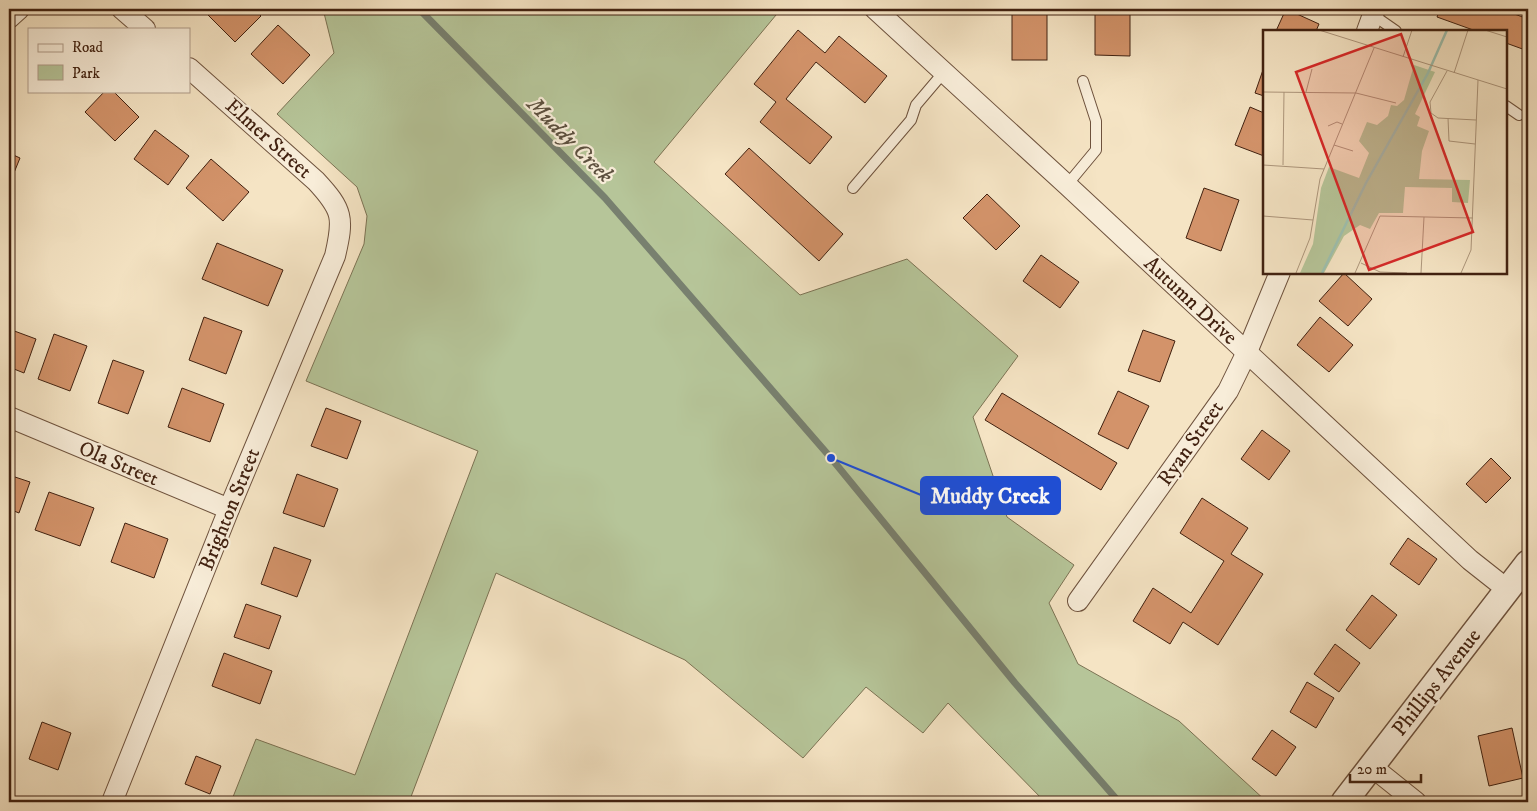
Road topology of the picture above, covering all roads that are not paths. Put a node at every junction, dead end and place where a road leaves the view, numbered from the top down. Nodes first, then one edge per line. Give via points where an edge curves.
1 (19, 9) edge
2 (122, 9) edge
3 (875, 9) edge
4 (9, 18) edge
5 (1372, 18) edge
6 (144, 28) edge
7 (1394, 30) edge
8 (190, 69) edge
9 (944, 72) junction
10 (1083, 81) dead end
11 (1507, 107) edge
12 (1519, 116) dead end
13 (1067, 184) junction
14 (853, 188) dead end
15 (341, 215) joint
16 (1279, 274) edge
17 (1247, 352) junction
18 (9, 418) edge
19 (229, 509) junction
20 (1528, 563) edge
21 (1508, 590) junction
22 (1078, 601) dead end
23 (1371, 766) junction
24 (112, 802) edge
25 (1344, 802) edge
26 (1416, 802) edge

1 - 4 street
2 - 6 street
3 - 9 street, Autumn Drive
5 - 7 lane
8 - 15 street, Elmer Street via 316,181
9 - 13 street, Autumn Drive
9 - 14 lane via 916,105 911,120
10 - 13 lane via 1096,121 1096,150
11 - 12 lane
13 - 17 street, Autumn Drive
15 - 19 street, Brighton Street via 340,237 334,256
16 - 17 street, Ryan Street
17 - 21 street, Autumn Drive via 1470,560
17 - 22 street, Ryan Street via 1228,391
18 - 19 street, Ola Street
19 - 24 street, Brighton Street
20 - 21 street, Phillips Avenue
21 - 23 street, Phillips Avenue
23 - 25 street, Phillips Avenue
23 - 26 street

